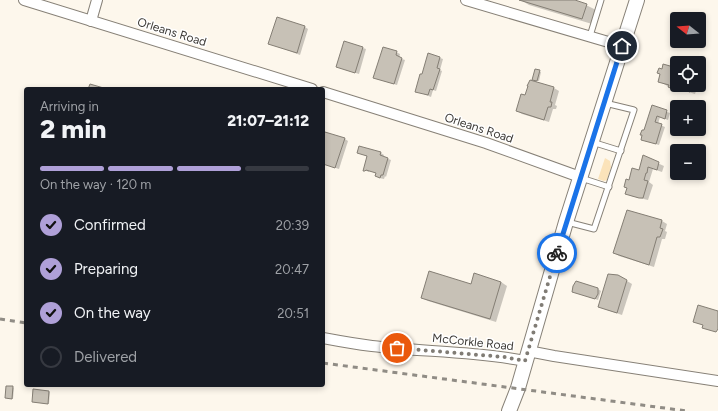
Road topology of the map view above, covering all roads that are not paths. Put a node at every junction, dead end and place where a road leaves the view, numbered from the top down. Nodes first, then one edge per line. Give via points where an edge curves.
1 (24, 0) edge
2 (97, 0) edge
3 (466, 0) edge
4 (601, 0) edge
5 (637, 0) edge
6 (90, 21) junction
7 (590, 36) junction
8 (622, 46) junction
9 (305, 87) edge
10 (325, 93) edge
11 (604, 102) junction
12 (591, 142) junction
13 (621, 151) junction
14 (580, 177) junction
15 (609, 187) junction
16 (566, 222) junction
17 (325, 338) edge
18 (527, 356) junction
19 (718, 381) edge
20 (509, 411) edge

1 - 6 street, Orleans Road
2 - 6 street
3 - 7 street
4 - 7 lane
5 - 8 main road
6 - 9 street, Orleans Road
7 - 8 street
8 - 11 main road
10 - 14 street, Orleans Road via 486,143
11 - 12 main road
11 - 13 lane via 634,110
12 - 13 lane
12 - 14 main road
13 - 15 lane
14 - 15 lane
14 - 16 main road
15 - 16 lane via 594,229
16 - 18 main road
17 - 18 street, McCorkle Road via 372,346
18 - 19 street, McCorkle Road via 554,356
18 - 20 main road

